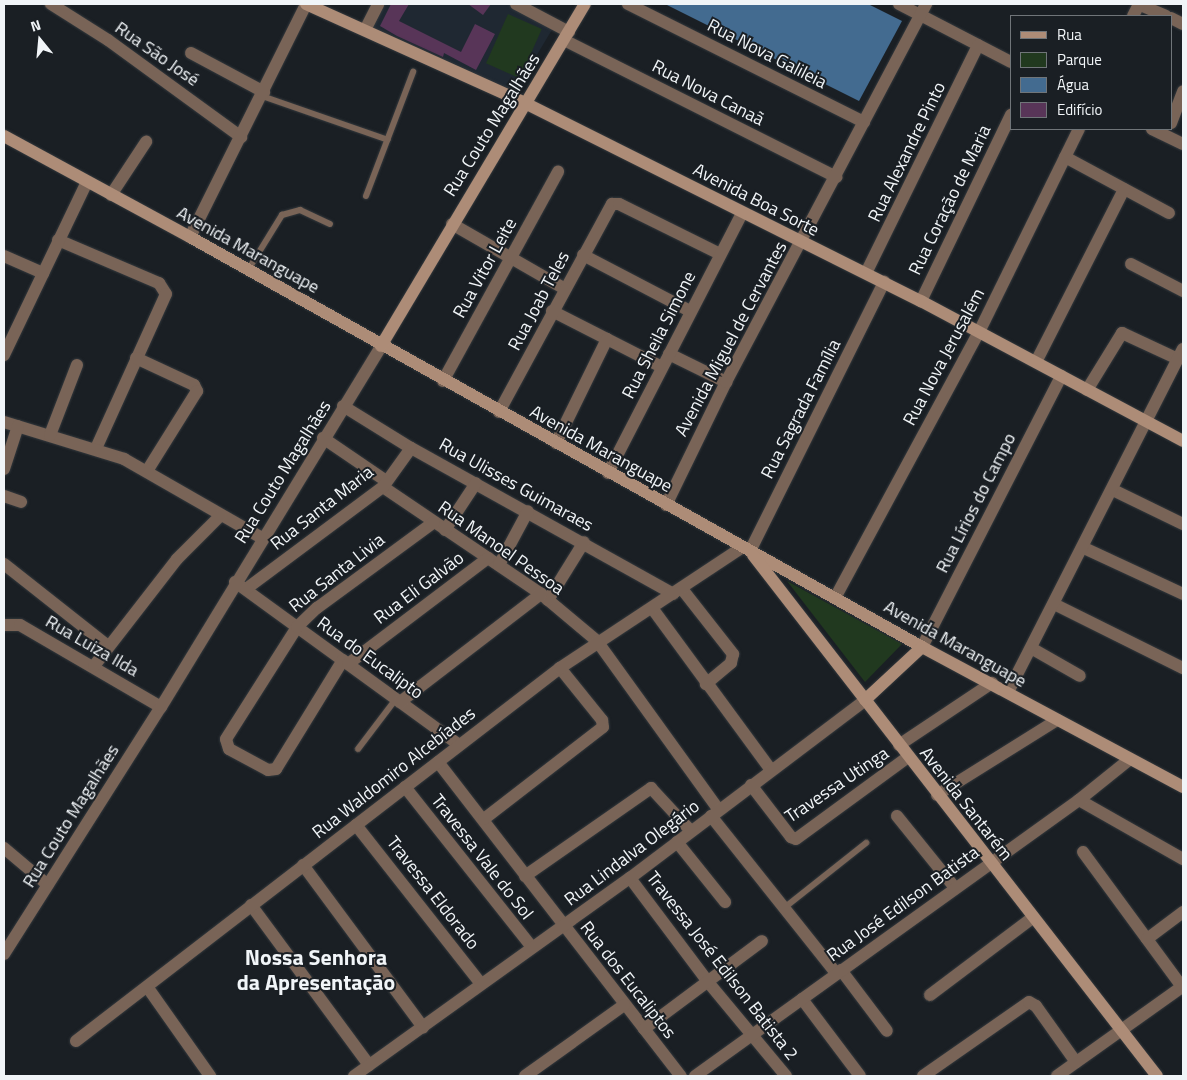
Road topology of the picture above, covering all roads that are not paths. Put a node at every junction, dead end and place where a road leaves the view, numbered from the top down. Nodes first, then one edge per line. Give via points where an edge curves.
1 (50, 4) edge
2 (306, 4) edge
3 (378, 4) edge
4 (516, 4) edge
5 (586, 4) edge
6 (628, 4) edge
7 (899, 4) edge
8 (1139, 4) edge
9 (924, 9) edge
10 (1164, 15) edge
11 (365, 30) junction
12 (566, 36) junction
13 (978, 45) junction
14 (191, 53) dead end
15 (1010, 61) edge
16 (412, 72) dead end
17 (1183, 91) edge
18 (263, 94) junction
19 (527, 104) junction
20 (1010, 117) edge
21 (1172, 120) edge
22 (864, 122) junction
23 (1078, 130) edge
24 (1167, 132) edge
25 (4, 136) edge
26 (241, 136) junction
27 (388, 140) junction
28 (146, 142) dead end
29 (1183, 144) edge
30 (1065, 157) junction
31 (558, 172) dead end
32 (836, 177) junction
33 (87, 182) junction
34 (1124, 189) junction
35 (112, 195) junction
36 (366, 196) dead end
37 (742, 213) junction
38 (1169, 213) dead end
39 (330, 224) dead end
40 (452, 224) junction
41 (190, 237) junction
42 (58, 240) junction
43 (801, 242) junction
44 (720, 254) junction
45 (583, 255) junction
46 (4, 256) edge
47 (509, 260) junction
48 (1131, 264) dead end
49 (248, 270) junction
50 (43, 273) junction
51 (866, 273) junction
52 (884, 282) junction
53 (565, 289) junction
54 (1183, 291) edge
55 (920, 301) junction
56 (552, 311) junction
57 (690, 311) junction
58 (978, 332) junction
59 (606, 339) junction
60 (381, 346) junction
61 (669, 354) junction
62 (1181, 354) edge
63 (4, 355) edge
64 (136, 358) junction
65 (1036, 362) junction
66 (77, 365) dead end
67 (662, 367) junction
68 (1061, 376) junction
69 (442, 381) junction
70 (726, 382) junction
71 (1087, 390) junction
72 (343, 406) junction
73 (499, 412) junction
74 (1147, 421) junction
75 (4, 422) edge
76 (18, 426) junction
77 (50, 435) junction
78 (323, 438) junction
79 (1183, 441) edge
80 (556, 443) junction
81 (96, 448) junction
82 (412, 448) junction
83 (4, 469) edge
84 (147, 470) junction
85 (608, 474) junction
86 (476, 483) junction
87 (384, 484) junction
88 (1113, 490) junction
89 (4, 496) edge
90 (21, 502) dead end
91 (666, 505) junction
92 (528, 510) junction
93 (220, 516) junction
94 (434, 522) junction
95 (1183, 524) edge
96 (446, 530) junction
97 (262, 538) junction
98 (584, 542) junction
99 (1084, 548) junction
100 (746, 549) junction
101 (494, 561) junction
102 (4, 564) edge
103 (241, 585) junction
104 (678, 591) junction
105 (1183, 594) edge
106 (544, 597) junction
107 (836, 598) junction
108 (1054, 604) junction
109 (652, 608) junction
110 (4, 625) edge
111 (297, 627) junction
112 (597, 640) junction
113 (108, 646) junction
114 (922, 647) junction
115 (1031, 648) junction
116 (346, 662) junction
117 (94, 666) junction
118 (560, 668) junction
119 (1183, 668) edge
120 (1080, 676) dead end
121 (992, 683) junction
122 (706, 684) junction
123 (1008, 692) junction
124 (398, 700) junction
125 (864, 700) junction
126 (161, 707) junction
127 (1057, 720) junction
128 (899, 744) junction
129 (459, 745) junction
130 (358, 749) dead end
131 (908, 758) junction
132 (1130, 759) junction
133 (438, 762) junction
134 (276, 769) joint
135 (772, 770) junction
136 (752, 785) junction
137 (1183, 786) edge
138 (405, 787) junction
139 (937, 795) junction
140 (1078, 800) junction
141 (715, 813) junction
142 (897, 816) dead end
143 (484, 819) junction
144 (356, 825) junction
145 (691, 831) junction
146 (678, 842) junction
147 (866, 843) dead end
148 (4, 848) edge
149 (1083, 852) dead end
150 (1183, 859) edge
151 (990, 863) junction
152 (303, 865) junction
153 (526, 876) junction
154 (630, 878) junction
155 (48, 885) junction
156 (956, 888) junction
157 (725, 902) dead end
158 (251, 905) junction
159 (784, 908) junction
160 (1183, 912) edge
161 (1032, 918) junction
162 (564, 926) junction
163 (1147, 939) junction
164 (762, 940) dead end
165 (532, 948) junction
166 (4, 954) edge
167 (839, 972) junction
168 (708, 982) junction
169 (481, 984) junction
170 (1183, 987) edge
171 (148, 988) junction
172 (930, 995) dead end
173 (802, 999) junction
174 (624, 1005) junction
175 (423, 1027) junction
176 (644, 1029) junction
177 (1122, 1029) junction
178 (887, 1031) dead end
179 (752, 1035) junction
180 (76, 1041) dead end
181 (1076, 1062) junction
182 (369, 1065) junction
183 (210, 1076) edge
184 (354, 1076) edge
185 (525, 1076) edge
186 (680, 1076) edge
187 (695, 1076) edge
188 (786, 1076) edge
189 (860, 1076) edge
190 (923, 1076) edge
191 (1057, 1076) edge
192 (1158, 1076) edge

1 - 26 street, Rua São José via 108,40
2 - 11 street, Avenida Boa Sorte
2 - 18 street
3 - 11 street
4 - 12 street, Rua Nova Canaã
5 - 12 street, Rua Couto Magalhães
6 - 22 street, Rua Nova Galileia
7 - 9 street
8 - 10 street
9 - 13 street
9 - 22 street, Avenida Miguel de Cervantes
11 - 19 street, Avenida Boa Sorte
12 - 19 street, Rua Couto Magalhães
12 - 32 street, Rua Nova Canaã
13 - 15 street
13 - 51 street, Rua Alexandre Pinto
14 - 18 street
16 - 27 lane
17 - 21 street
18 - 26 street
18 - 27 lane
19 - 37 street, Avenida Boa Sorte
19 - 40 street, Rua Couto Magalhães
20 - 55 street, Rua Coração de Maria
22 - 32 street, Avenida Miguel de Cervantes
23 - 30 street, Rua Nova Jerusalém
24 - 29 street
25 - 33 street, Avenida Maranguape
26 - 41 street
27 - 36 lane
28 - 35 street
30 - 34 street
30 - 58 street, Rua Nova Jerusalém
31 - 47 street, Rua Vitor Leite
32 - 43 street, Avenida Miguel de Cervantes
33 - 35 street, Avenida Maranguape
33 - 42 street
34 - 38 street
34 - 65 street
35 - 41 street, Avenida Maranguape
37 - 43 street, Avenida Boa Sorte
37 - 44 street, Rua Sheila Simone
39 - 49 lane via 300,210 282,215
40 - 47 street
40 - 60 street, Rua Couto Magalhães
41 - 49 street, Avenida Maranguape
42 - 50 street
42 - 64 street via 159,283 164,290
43 - 51 street, Avenida Boa Sorte
43 - 70 street, Avenida Miguel de Cervantes
44 - 45 street, Rua Joab Teles via 619,204 610,206
44 - 57 street, Rua Sheila Simone
45 - 53 street, Rua Joab Teles
45 - 57 street
46 - 50 street
47 - 53 street
47 - 69 street, Rua Vitor Leite
48 - 54 street
49 - 60 street, Avenida Maranguape
50 - 63 street
51 - 52 street, Avenida Boa Sorte
52 - 55 street, Avenida Boa Sorte
52 - 100 street, Rua Sagrada Família
53 - 56 street, Rua Joab Teles
55 - 58 street, Avenida Boa Sorte
56 - 59 street
56 - 73 street, Rua Joab Teles
57 - 61 street, Rua Sheila Simone
58 - 65 street, Avenida Boa Sorte
58 - 107 street, Rua Nova Jerusalém
59 - 67 street
59 - 80 street
60 - 69 street, Avenida Maranguape
60 - 72 street, Rua Couto Magalhães
61 - 67 street, Rua Sheila Simone
61 - 70 street
62 - 71 street via 1122,333
62 - 74 street
64 - 81 street
64 - 84 street via 194,385 197,390
65 - 68 street, Avenida Boa Sorte
66 - 77 street
67 - 85 street, Rua Sheila Simone
68 - 71 street, Avenida Boa Sorte
68 - 114 street, Rua Lírios do Campo
69 - 73 street, Avenida Maranguape
70 - 91 street, Avenida Miguel de Cervantes
71 - 74 street, Avenida Boa Sorte
72 - 78 street, Rua Couto Magalhães
72 - 82 street, Rua Ulisses Guimaraes
73 - 80 street, Avenida Maranguape
74 - 79 street, Avenida Boa Sorte
74 - 88 street
75 - 76 street
76 - 77 street
76 - 83 street
77 - 81 street
78 - 87 street, Rua Manoel Pessoa
78 - 97 street, Rua Couto Magalhães
80 - 85 street, Avenida Maranguape
81 - 84 street
82 - 86 street, Rua Ulisses Guimaraes
82 - 87 street, Rua Santa Maria
84 - 93 street
85 - 91 street, Avenida Maranguape
86 - 92 street, Rua Ulisses Guimaraes
86 - 96 street
87 - 94 street, Rua Manoel Pessoa
87 - 103 street, Rua Santa Maria
88 - 95 street
88 - 99 street
89 - 90 street
91 - 100 street, Avenida Maranguape
92 - 98 street, Rua Ulisses Guimaraes
92 - 101 street, Rua Eli Galvão
93 - 97 street
93 - 113 street via 177,559
94 - 96 street, Rua Manoel Pessoa
94 - 111 street, Rua Santa Livia via 317,608
96 - 101 street, Rua Manoel Pessoa
97 - 103 street, Rua Couto Magalhães
98 - 104 street, Rua Ulisses Guimaraes
98 - 106 street
99 - 105 street
99 - 108 street
100 - 104 street, Rua Waldomiro Alcebíades
100 - 107 street, Avenida Maranguape
100 - 125 street, Avenida Santarém
101 - 106 street, Rua Manoel Pessoa
101 - 116 street, Rua Eli Galvão
102 - 113 street
103 - 111 street, Rua do Eucalipto
103 - 126 street, Rua Couto Magalhães
104 - 109 street, Rua Waldomiro Alcebíades
104 - 122 street via 734,657
106 - 112 street, Rua Manoel Pessoa
106 - 124 street
107 - 114 street, Avenida Maranguape
108 - 115 street
108 - 119 street
109 - 112 street, Rua Waldomiro Alcebíades
109 - 122 street
110 - 117 street, Rua Luiza Ilda via 20,625
111 - 116 street, Rua do Eucalipto
111 - 134 street, Rua Santa Livia via 226,739 229,749 268,770
112 - 118 street, Rua Waldomiro Alcebíades
112 - 141 street, Rua Manoel Pessoa
113 - 117 street
114 - 121 street, Avenida Maranguape
114 - 125 street, Rua Lindalva Olegário
115 - 120 street
115 - 123 street
116 - 124 street, Rua do Eucalipto
116 - 134 street, Rua Eli Galvão
117 - 126 street, Rua Luiza Ilda
118 - 129 street, Rua Waldomiro Alcebíades
118 - 143 street via 602,720 603,727
121 - 123 street, Avenida Maranguape
121 - 128 street
122 - 135 street
123 - 127 street, Avenida Maranguape
124 - 129 street, Rua do Eucalipto
124 - 130 lane
125 - 128 street, Avenida Santarém
125 - 135 street, Rua Lindalva Olegário
126 - 155 street, Rua Couto Magalhães
127 - 132 street, Avenida Maranguape
127 - 139 street
128 - 131 street, Avenida Santarém
129 - 133 street, Rua Waldomiro Alcebíades
131 - 136 street, Travessa Utinga via 794,839
131 - 139 street, Avenida Santarém
132 - 137 street, Avenida Maranguape
132 - 140 street, Rua José Edilson Batista
133 - 138 street, Rua Waldomiro Alcebíades
133 - 143 street, Rua dos Eucaliptos
135 - 136 street, Rua Lindalva Olegário
136 - 141 street, Rua Lindalva Olegário
138 - 144 street, Rua Waldomiro Alcebíades
138 - 165 street, Travessa Vale do Sol
139 - 151 street, Avenida Santarém
140 - 150 street
140 - 151 street, Rua José Edilson Batista
141 - 145 street, Rua Lindalva Olegário
141 - 159 street, Rua Manoel Pessoa
142 - 156 street
143 - 153 street, Rua dos Eucaliptos
144 - 152 street, Rua Waldomiro Alcebíades
144 - 169 street, Travessa Eldorado
145 - 146 street, Rua Lindalva Olegário
145 - 153 street via 656,790 644,791
146 - 154 street, Rua Lindalva Olegário
146 - 157 street
147 - 159 lane
148 - 155 street
149 - 163 street
151 - 156 street, Rua José Edilson Batista
151 - 161 street, Avenida Santarém
152 - 158 street, Rua Waldomiro Alcebíades
152 - 175 street
153 - 162 street, Rua dos Eucaliptos
154 - 162 street, Rua Lindalva Olegário
154 - 168 street, Travessa José Edilson Batista 2
155 - 166 street, Rua Couto Magalhães
156 - 167 street, Rua José Edilson Batista
158 - 171 street, Rua Waldomiro Alcebíades
158 - 182 street
159 - 167 street, Rua Manoel Pessoa
160 - 163 street
161 - 172 street
161 - 177 street, Avenida Santarém
162 - 165 street, Rua Lindalva Olegário
162 - 174 street, Rua dos Eucaliptos
163 - 170 street
164 - 168 street
165 - 169 street, Rua Lindalva Olegário
167 - 173 street, Rua José Edilson Batista
167 - 178 street, Rua Manoel Pessoa
168 - 176 street
168 - 179 street, Travessa José Edilson Batista 2
169 - 175 street, Rua Lindalva Olegário
170 - 177 street
171 - 180 street, Rua Waldomiro Alcebíades
171 - 183 street
173 - 179 street, Rua José Edilson Batista
173 - 189 street
174 - 176 street, Rua dos Eucaliptos
174 - 185 street
175 - 182 street, Rua Lindalva Olegário
176 - 186 street, Rua dos Eucaliptos
177 - 181 street
177 - 192 street, Avenida Santarém
179 - 187 street, Rua José Edilson Batista
179 - 188 street, Travessa José Edilson Batista 2
181 - 190 street via 1036,1006 1029,1002
181 - 191 street
182 - 184 street, Rua Lindalva Olegário

